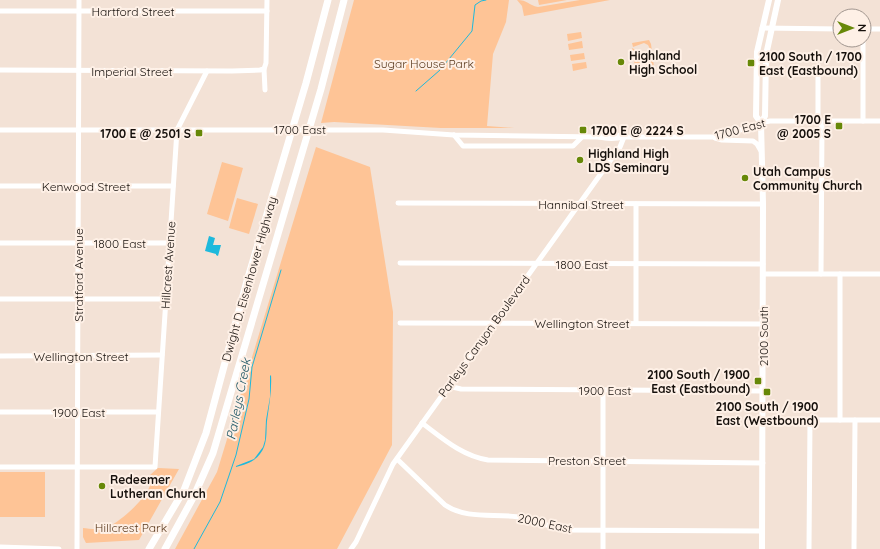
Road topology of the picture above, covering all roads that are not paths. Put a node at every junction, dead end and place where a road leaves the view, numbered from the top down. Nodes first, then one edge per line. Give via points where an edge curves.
1 (79, 0) edge
2 (267, 0) edge
3 (328, 0) edge
4 (344, 0) edge
5 (769, 0) edge
6 (778, 0) edge
7 (0, 11) edge
8 (79, 11) junction
9 (266, 11) junction
10 (762, 28) junction
11 (771, 29) junction
12 (832, 29) edge
13 (863, 48) edge
14 (264, 69) junction
15 (0, 70) edge
16 (79, 70) junction
17 (207, 71) junction
18 (818, 74) dead end
19 (265, 90) dead end
20 (820, 121) junction
21 (863, 121) junction
22 (880, 122) edge
23 (761, 123) junction
24 (0, 130) edge
25 (79, 130) junction
26 (176, 130) junction
27 (454, 134) junction
28 (583, 136) junction
29 (624, 137) junction
30 (712, 137) junction
31 (762, 153) junction
32 (0, 186) edge
33 (79, 186) junction
34 (173, 186) junction
35 (398, 203) dead end
36 (580, 204) junction
37 (636, 204) junction
38 (763, 204) junction
39 (0, 243) edge
40 (78, 243) junction
41 (169, 243) junction
42 (400, 263) dead end
43 (537, 263) junction
44 (636, 264) junction
45 (763, 264) junction
46 (763, 274) junction
47 (821, 274) junction
48 (840, 274) junction
49 (880, 274) edge
50 (0, 299) edge
51 (78, 299) junction
52 (165, 299) junction
53 (400, 323) dead end
54 (494, 323) junction
55 (636, 323) junction
56 (763, 324) junction
57 (162, 355) junction
58 (0, 356) edge
59 (77, 356) junction
60 (448, 386) junction
61 (603, 390) junction
62 (763, 391) junction
63 (0, 412) edge
64 (78, 412) junction
65 (158, 412) junction
66 (763, 420) junction
67 (810, 420) junction
68 (840, 420) junction
69 (855, 420) junction
70 (880, 420) edge
71 (422, 423) junction
72 (397, 459) junction
73 (603, 460) junction
74 (762, 463) junction
75 (0, 467) edge
76 (78, 467) junction
77 (603, 531) junction
78 (762, 531) junction
79 (0, 547) edge
80 (38, 548) edge
81 (59, 549) edge
82 (77, 549) edge
83 (149, 549) edge
84 (165, 549) edge
85 (353, 549) edge
86 (603, 549) edge
87 (762, 549) edge
88 (809, 549) edge
89 (854, 549) edge

1 - 8 street, Stratford Avenue
2 - 9 street
3 - 83 highway, Dwight D. Eisenhower Highway via 206,432 184,490
4 - 84 highway, Dwight D. Eisenhower Highway via 321,90 216,446 194,496
5 - 10 main road, 2100 South
6 - 11 main road, 2100 South
7 - 8 street, Hartford Street
8 - 9 street, Hartford Street
8 - 16 street, Stratford Avenue
9 - 14 street
10 - 11 street
10 - 23 main road, 2100 South via 757,52 756,87 756,116
11 - 12 street
11 - 23 main road, 2100 South via 765,63 765,116
13 - 21 street
14 - 17 street, Imperial Street
14 - 19 street
15 - 16 street, Imperial Street
16 - 17 street, Imperial Street
16 - 25 street, Stratford Avenue
17 - 26 street, Hillcrest Avenue
18 - 20 street
20 - 21 street, 1700 East
20 - 23 street, 1700 East
20 - 47 street
21 - 22 street, 1700 East
23 - 30 street, 1700 East via 727,135
23 - 31 main road, 2100 South
24 - 25 street, 1700 East
25 - 26 street, 1700 East
25 - 33 street, Stratford Avenue
26 - 27 street, 1700 East via 319,129
26 - 34 street, Hillcrest Avenue
27 - 28 street, 1700 East
27 - 28 street via 463,146 573,146
28 - 29 street, 1700 East via 611,139
29 - 30 street, 1700 East
29 - 36 street, Parleys Canyon Boulevard via 620,147
30 - 31 street via 722,140 754,141
31 - 38 main road, 2100 South
32 - 33 street, Kenwood Street
33 - 34 street, Kenwood Street
33 - 40 street, Stratford Avenue
34 - 41 street, Hillcrest Avenue
35 - 36 street, Hannibal Street
36 - 37 street, Hannibal Street
36 - 43 street, Parleys Canyon Boulevard
37 - 38 street, Hannibal Street
37 - 44 street
38 - 45 main road, 2100 South
39 - 40 street, 1800 East
40 - 41 street, 1800 East
40 - 51 street, Stratford Avenue
41 - 52 street, Hillcrest Avenue
42 - 43 street, 1800 East
43 - 44 street, 1800 East
43 - 54 street, Parleys Canyon Boulevard
44 - 45 street, 1800 East
44 - 55 street
45 - 46 main road, 2100 South
46 - 47 street
46 - 56 main road, 2100 South
47 - 48 street
48 - 49 street
48 - 68 street
50 - 51 street
51 - 52 street
51 - 59 street, Stratford Avenue
52 - 57 street, Hillcrest Avenue
53 - 54 street, Wellington Street
54 - 55 street, Wellington Street
54 - 60 street, Parleys Canyon Boulevard
55 - 56 street, Wellington Street
56 - 62 main road, 2100 South
57 - 59 street, Wellington Street
57 - 65 street, Hillcrest Avenue
58 - 59 street, Wellington Street
59 - 64 street, Stratford Avenue
60 - 61 street, 1900 East via 461,389
60 - 71 street, Parleys Canyon Boulevard
61 - 62 street, 1900 East
61 - 73 street
62 - 66 main road, 2100 South
63 - 64 street, 1900 East
64 - 65 street, 1900 East
64 - 76 street, Stratford Avenue
65 - 76 street, Hillcrest Avenue via 155,467
66 - 67 street
66 - 74 main road, 2100 South
67 - 68 street
67 - 88 street
68 - 69 street
69 - 70 street
69 - 89 street
71 - 72 street, Parleys Canyon Boulevard
71 - 73 street, Preston Street via 459,450 483,459
72 - 77 street, 2000 East via 440,501 454,510 483,516 524,518 565,530
72 - 85 street, Parleys Canyon Boulevard via 387,474
73 - 74 street, Preston Street
73 - 77 street
74 - 78 main road, 2100 South
75 - 76 street
76 - 82 street, Stratford Avenue
77 - 78 street, 2000 East
77 - 86 street
78 - 87 main road, 2100 South
79 - 80 street
80 - 81 street

